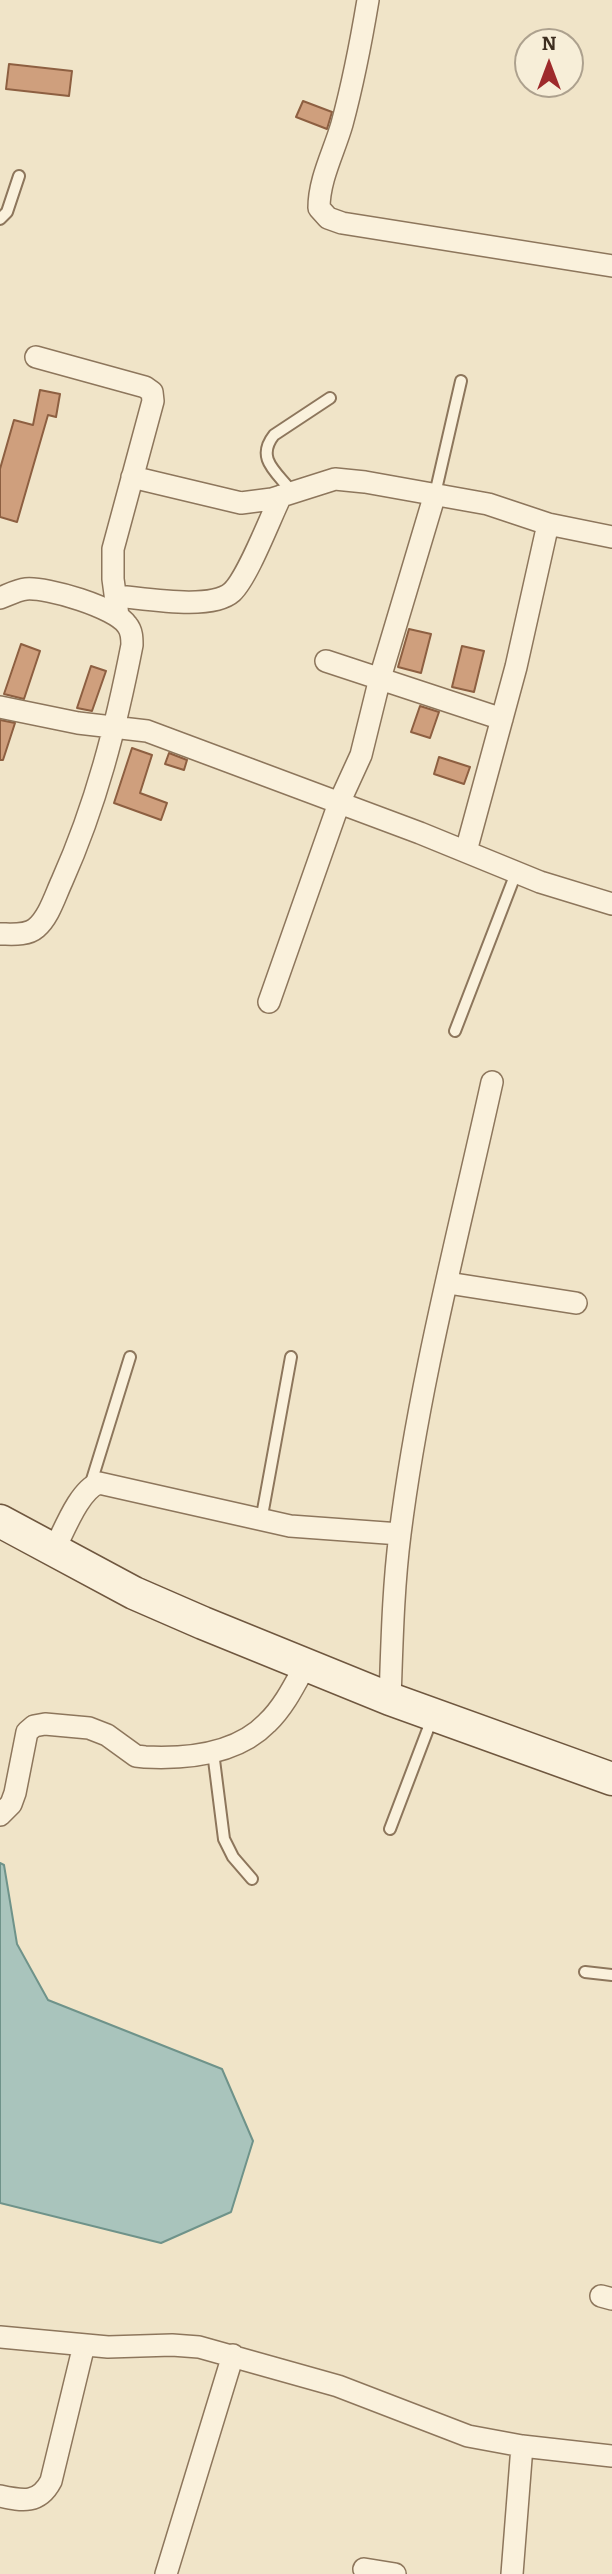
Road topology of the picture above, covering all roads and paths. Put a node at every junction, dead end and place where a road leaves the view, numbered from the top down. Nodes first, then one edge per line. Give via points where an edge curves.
1 (368, 0) edge
2 (19, 176) dead end
3 (0, 219) edge
4 (612, 266) edge
5 (36, 357) dead end
6 (461, 381) dead end
7 (330, 398) dead end
8 (132, 477) junction
9 (287, 494) junction
10 (435, 494) junction
11 (548, 524) junction
12 (612, 537) edge
13 (0, 598) edge
14 (117, 606) junction
15 (326, 661) dead end
16 (380, 678) junction
17 (0, 707) edge
18 (502, 719) junction
19 (116, 726) junction
20 (339, 803) junction
21 (466, 851) junction
22 (516, 873) junction
23 (612, 904) edge
24 (0, 934) edge
25 (269, 1002) dead end
26 (455, 1031) dead end
27 (492, 1082) dead end
28 (447, 1283) junction
29 (576, 1303) dead end
30 (130, 1357) dead end
31 (291, 1357) dead end
32 (90, 1486) junction
33 (261, 1521) junction
34 (1, 1527) edge
35 (400, 1534) junction
36 (54, 1550) junction
37 (306, 1664) junction
38 (390, 1699) junction
39 (434, 1714) junction
40 (213, 1752) junction
41 (612, 1779) edge
42 (0, 1815) edge
43 (390, 1829) dead end
44 (252, 1879) dead end
45 (586, 1972) dead end
46 (612, 1975) edge
47 (0, 2337) edge
48 (84, 2345) junction
49 (233, 2355) junction
50 (522, 2446) junction
51 (612, 2456) edge
52 (0, 2496) edge
53 (364, 2569) dead end
54 (166, 2574) edge
55 (395, 2574) edge
56 (512, 2574) edge

1 - 4 street via 341,126 319,194 319,208 328,218
2 - 3 lane via 7,212
5 - 8 street via 152,392
6 - 10 lane
7 - 9 lane via 267,444 267,461
8 - 9 street via 241,503
8 - 14 street via 113,548
9 - 10 street via 335,480
9 - 14 street via 231,593 200,602
10 - 11 street
10 - 16 street
11 - 12 street
11 - 18 street
13 - 14 street via 35,589 106,609
14 - 19 street via 132,634 132,645
15 - 16 street
16 - 18 street
16 - 20 street via 360,755
17 - 19 street
18 - 21 street
19 - 20 street via 147,731
19 - 24 street via 85,828 49,908 35,930
20 - 21 street
20 - 25 street
21 - 22 street
22 - 23 street
22 - 26 lane
27 - 28 street
28 - 29 street
28 - 35 street via 417,1424
30 - 32 lane
31 - 33 lane
32 - 33 street via 111,1484
32 - 36 street
33 - 35 street
34 - 36 main road
35 - 38 street
36 - 37 main road via 166,1607
37 - 38 main road
37 - 40 street via 268,1723 241,1742
38 - 39 main road
39 - 41 main road
39 - 43 lane
40 - 42 street via 145,1758 99,1730 34,1726 27,1732 11,1804
40 - 44 lane via 225,1839
45 - 46 lane
47 - 48 street
48 - 49 street via 199,2347
48 - 52 street via 46,2490 31,2500
49 - 50 street via 400,2407 468,2436
49 - 54 street
50 - 51 street
50 - 56 street
53 - 55 street

